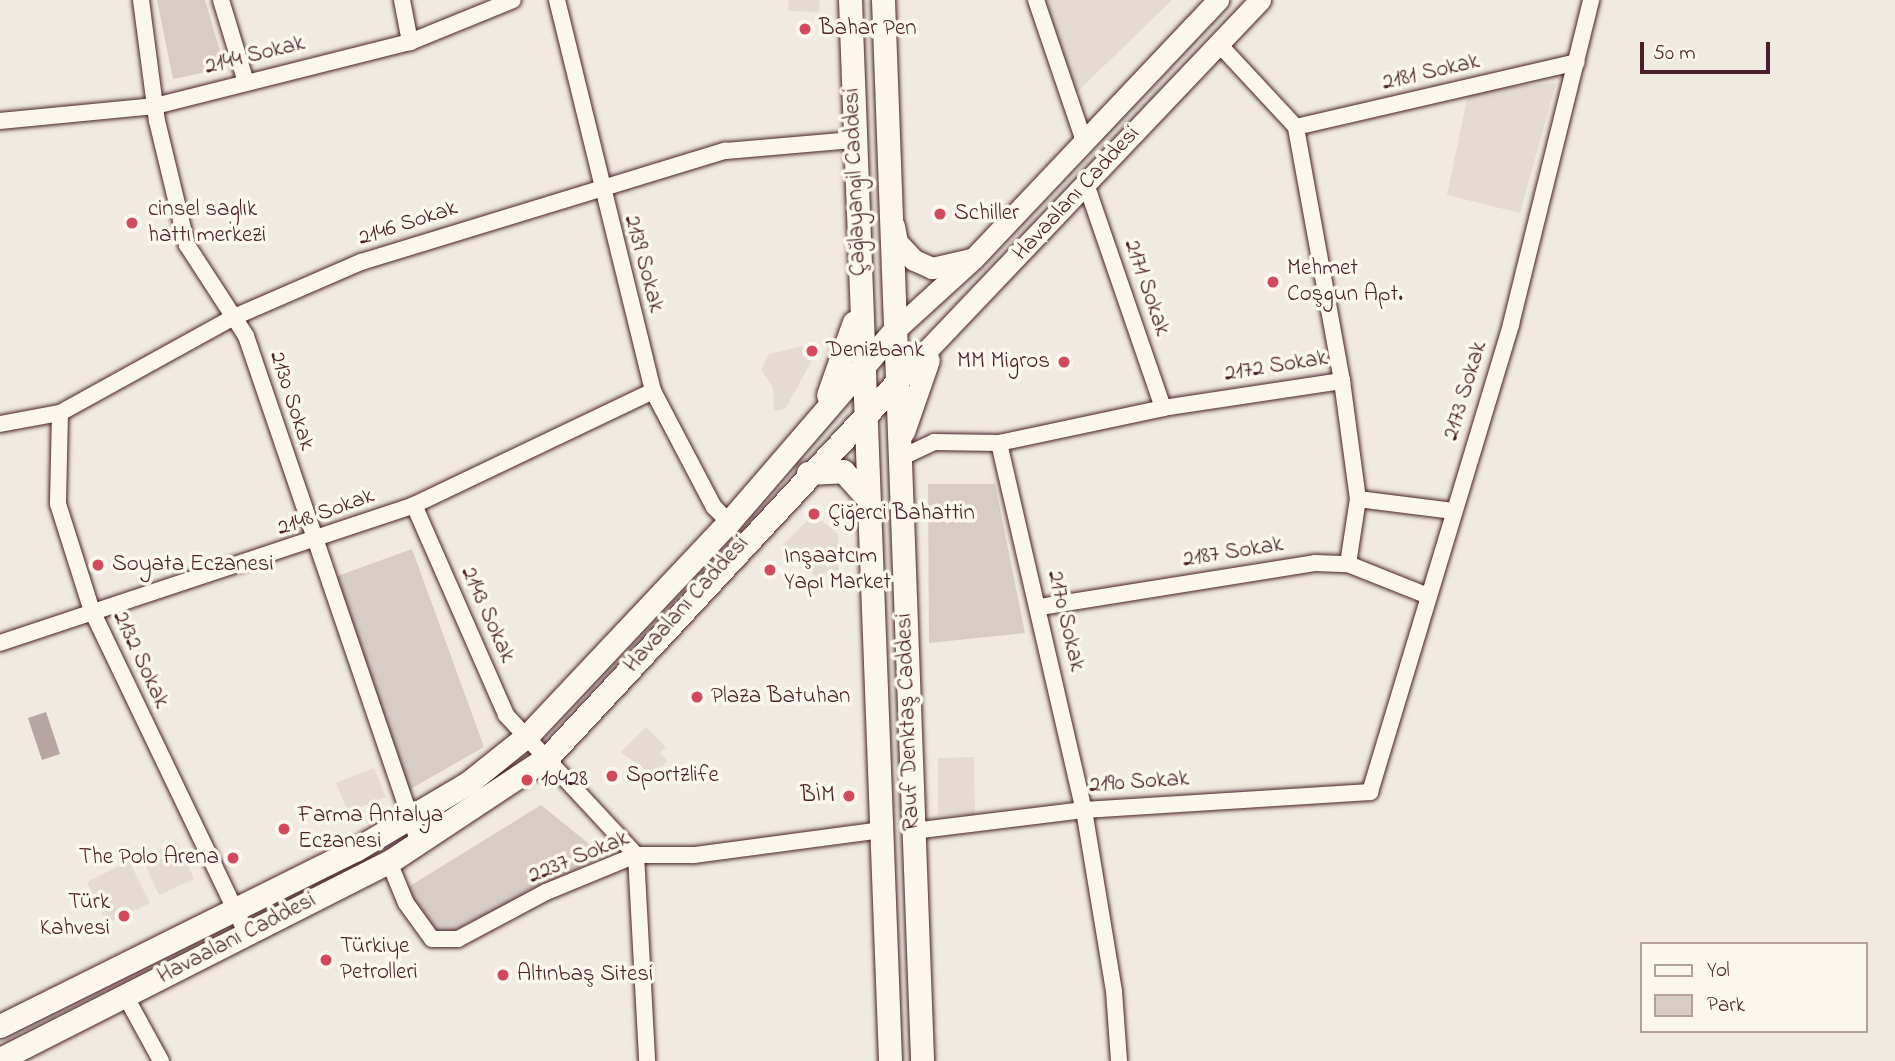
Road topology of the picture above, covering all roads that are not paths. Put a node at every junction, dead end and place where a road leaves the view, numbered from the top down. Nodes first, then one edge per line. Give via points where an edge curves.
1 (141, 0) edge
2 (221, 0) edge
3 (402, 0) edge
4 (513, 0) edge
5 (557, 0) edge
6 (850, 0) edge
7 (883, 0) edge
8 (1036, 0) edge
9 (1219, 0) edge
10 (1260, 0) edge
11 (1591, 0) edge
12 (410, 42) junction
13 (1219, 44) junction
14 (1577, 62) junction
15 (246, 79) junction
16 (155, 106) junction
17 (0, 121) edge
18 (1296, 128) junction
19 (855, 140) junction
20 (1084, 141) junction
21 (1086, 184) junction
22 (600, 188) junction
23 (888, 193) junction
24 (973, 258) junction
25 (860, 302) junction
26 (232, 318) junction
27 (895, 330) junction
28 (938, 342) junction
29 (862, 365) junction
30 (1342, 382) junction
31 (895, 384) junction
32 (653, 391) junction
33 (1163, 408) junction
34 (864, 413) junction
35 (60, 414) junction
36 (0, 424) edge
37 (812, 430) junction
38 (999, 443) junction
39 (899, 465) junction
40 (808, 472) junction
41 (867, 498) junction
42 (1358, 499) junction
43 (414, 505) junction
44 (1453, 511) junction
45 (729, 522) junction
46 (314, 543) junction
47 (1348, 564) junction
48 (1428, 596) junction
49 (1040, 607) junction
50 (92, 611) junction
51 (0, 643) edge
52 (528, 735) junction
53 (549, 757) junction
54 (1370, 792) joint
55 (1084, 810) junction
56 (409, 819) junction
57 (881, 830) junction
58 (913, 831) junction
59 (419, 844) junction
60 (636, 855) junction
61 (389, 862) junction
62 (235, 912) junction
63 (247, 934) junction
64 (126, 997) junction
65 (0, 1010) edge
66 (37, 1010) junction
67 (0, 1026) edge
68 (0, 1059) edge
69 (161, 1061) edge
70 (646, 1061) edge
71 (890, 1061) edge
72 (922, 1061) edge
73 (1119, 1061) edge

1 - 16 street, 2130 Sokak
2 - 15 street
3 - 12 street
4 - 12 street, 2144 Sokak
5 - 22 street, 2139 Sokak
6 - 19 main road, Çağlayangil Caddesi
7 - 23 main road, Çağlayangil Caddesi
8 - 20 street
9 - 20 street, Havaalanı Caddesi
10 - 13 street, Havaalanı Caddesi
11 - 14 street, 2173 Sokak
12 - 15 street, 2144 Sokak
13 - 18 street
13 - 21 street, Havaalanı Caddesi
14 - 18 street, 2181 Sokak
14 - 44 street, 2173 Sokak via 1511,324
15 - 16 street, 2144 Sokak
16 - 17 street, 2144 Sokak
16 - 26 street, 2130 Sokak via 187,245
18 - 30 street, 2172 Sokak
19 - 22 street, 2146 Sokak via 725,152
19 - 25 main road, Çağlayangil Caddesi
20 - 24 street, Havaalanı Caddesi
21 - 28 street, Havaalanı Caddesi
21 - 33 street, 2171 Sokak
22 - 26 street, 2146 Sokak via 361,262
22 - 32 street, 2139 Sokak
23 - 24 street via 897,242 914,260 932,268
23 - 27 main road, Çağlayangil Caddesi
24 - 27 street, Havaalanı Caddesi
25 - 29 main road, Çağlayangil Caddesi
25 - 37 main road
26 - 35 street, 2146 Sokak
26 - 46 street, 2130 Sokak via 246,336
27 - 29 main road, Havaalanı Caddesi
27 - 31 main road, Çağlayangil Caddesi
28 - 31 street, Havaalanı Caddesi
28 - 39 street via 910,399
29 - 34 main road, Çağlayangil Caddesi
29 - 37 main road, Havaalanı Caddesi
30 - 33 street, 2172 Sokak
30 - 42 street
31 - 34 main road, Havaalanı Caddesi
31 - 39 main road, Rauf Denktaş Caddesi
32 - 43 street, 2148 Sokak
32 - 45 street, 2139 Sokak via 714,507
33 - 38 street, 2172 Sokak
34 - 40 main road, Havaalanı Caddesi
34 - 41 main road, Rauf Denktaş Caddesi
35 - 36 street, 2146 Sokak
35 - 50 street, 2132 Sokak via 58,504
37 - 45 main road, Havaalanı Caddesi
38 - 39 street, 2172 Sokak via 934,442
38 - 49 street, 2170 Sokak
39 - 58 main road, Rauf Denktaş Caddesi
40 - 41 main road via 843,471
40 - 53 main road, Havaalanı Caddesi
41 - 57 main road, Rauf Denktaş Caddesi
42 - 44 street
42 - 47 street
43 - 46 street, 2148 Sokak
43 - 52 street, 2143 Sokak via 506,715
44 - 48 street, 2173 Sokak
45 - 52 main road, Havaalanı Caddesi
46 - 50 street, 2148 Sokak
46 - 56 street, 2130 Sokak
47 - 48 street, 2187 Sokak
47 - 49 street, 2187 Sokak via 1315,562
48 - 54 street, 2173 Sokak
49 - 55 street, 2170 Sokak
50 - 51 street, 2148 Sokak
50 - 62 street, 2132 Sokak
52 - 53 street, 2143 Sokak
52 - 56 main road, Havaalanı Caddesi
53 - 59 main road, Havaalanı Caddesi
53 - 60 street, 2143 Sokak
54 - 55 street, 2190 Sokak
55 - 58 street, 2190 Sokak
55 - 73 street, 2170 Sokak via 1114,991
56 - 59 street, 2130 Sokak
56 - 62 main road, Havaalanı Caddesi
57 - 60 street, 2237 Sokak via 694,855
57 - 71 main road, Rauf Denktaş Caddesi
58 - 72 main road, Rauf Denktaş Caddesi
59 - 61 main road, Havaalanı Caddesi
60 - 61 street, 2237 Sokak via 546,892 458,939 432,939 406,903
60 - 70 street
61 - 63 main road, Havaalanı Caddesi
62 - 63 street, 2132 Sokak
62 - 66 main road, Havaalanı Caddesi
63 - 64 main road, Havaalanı Caddesi
64 - 68 main road, Havaalanı Caddesi
64 - 69 street
65 - 66 main road
66 - 67 main road, Havaalanı Caddesi

